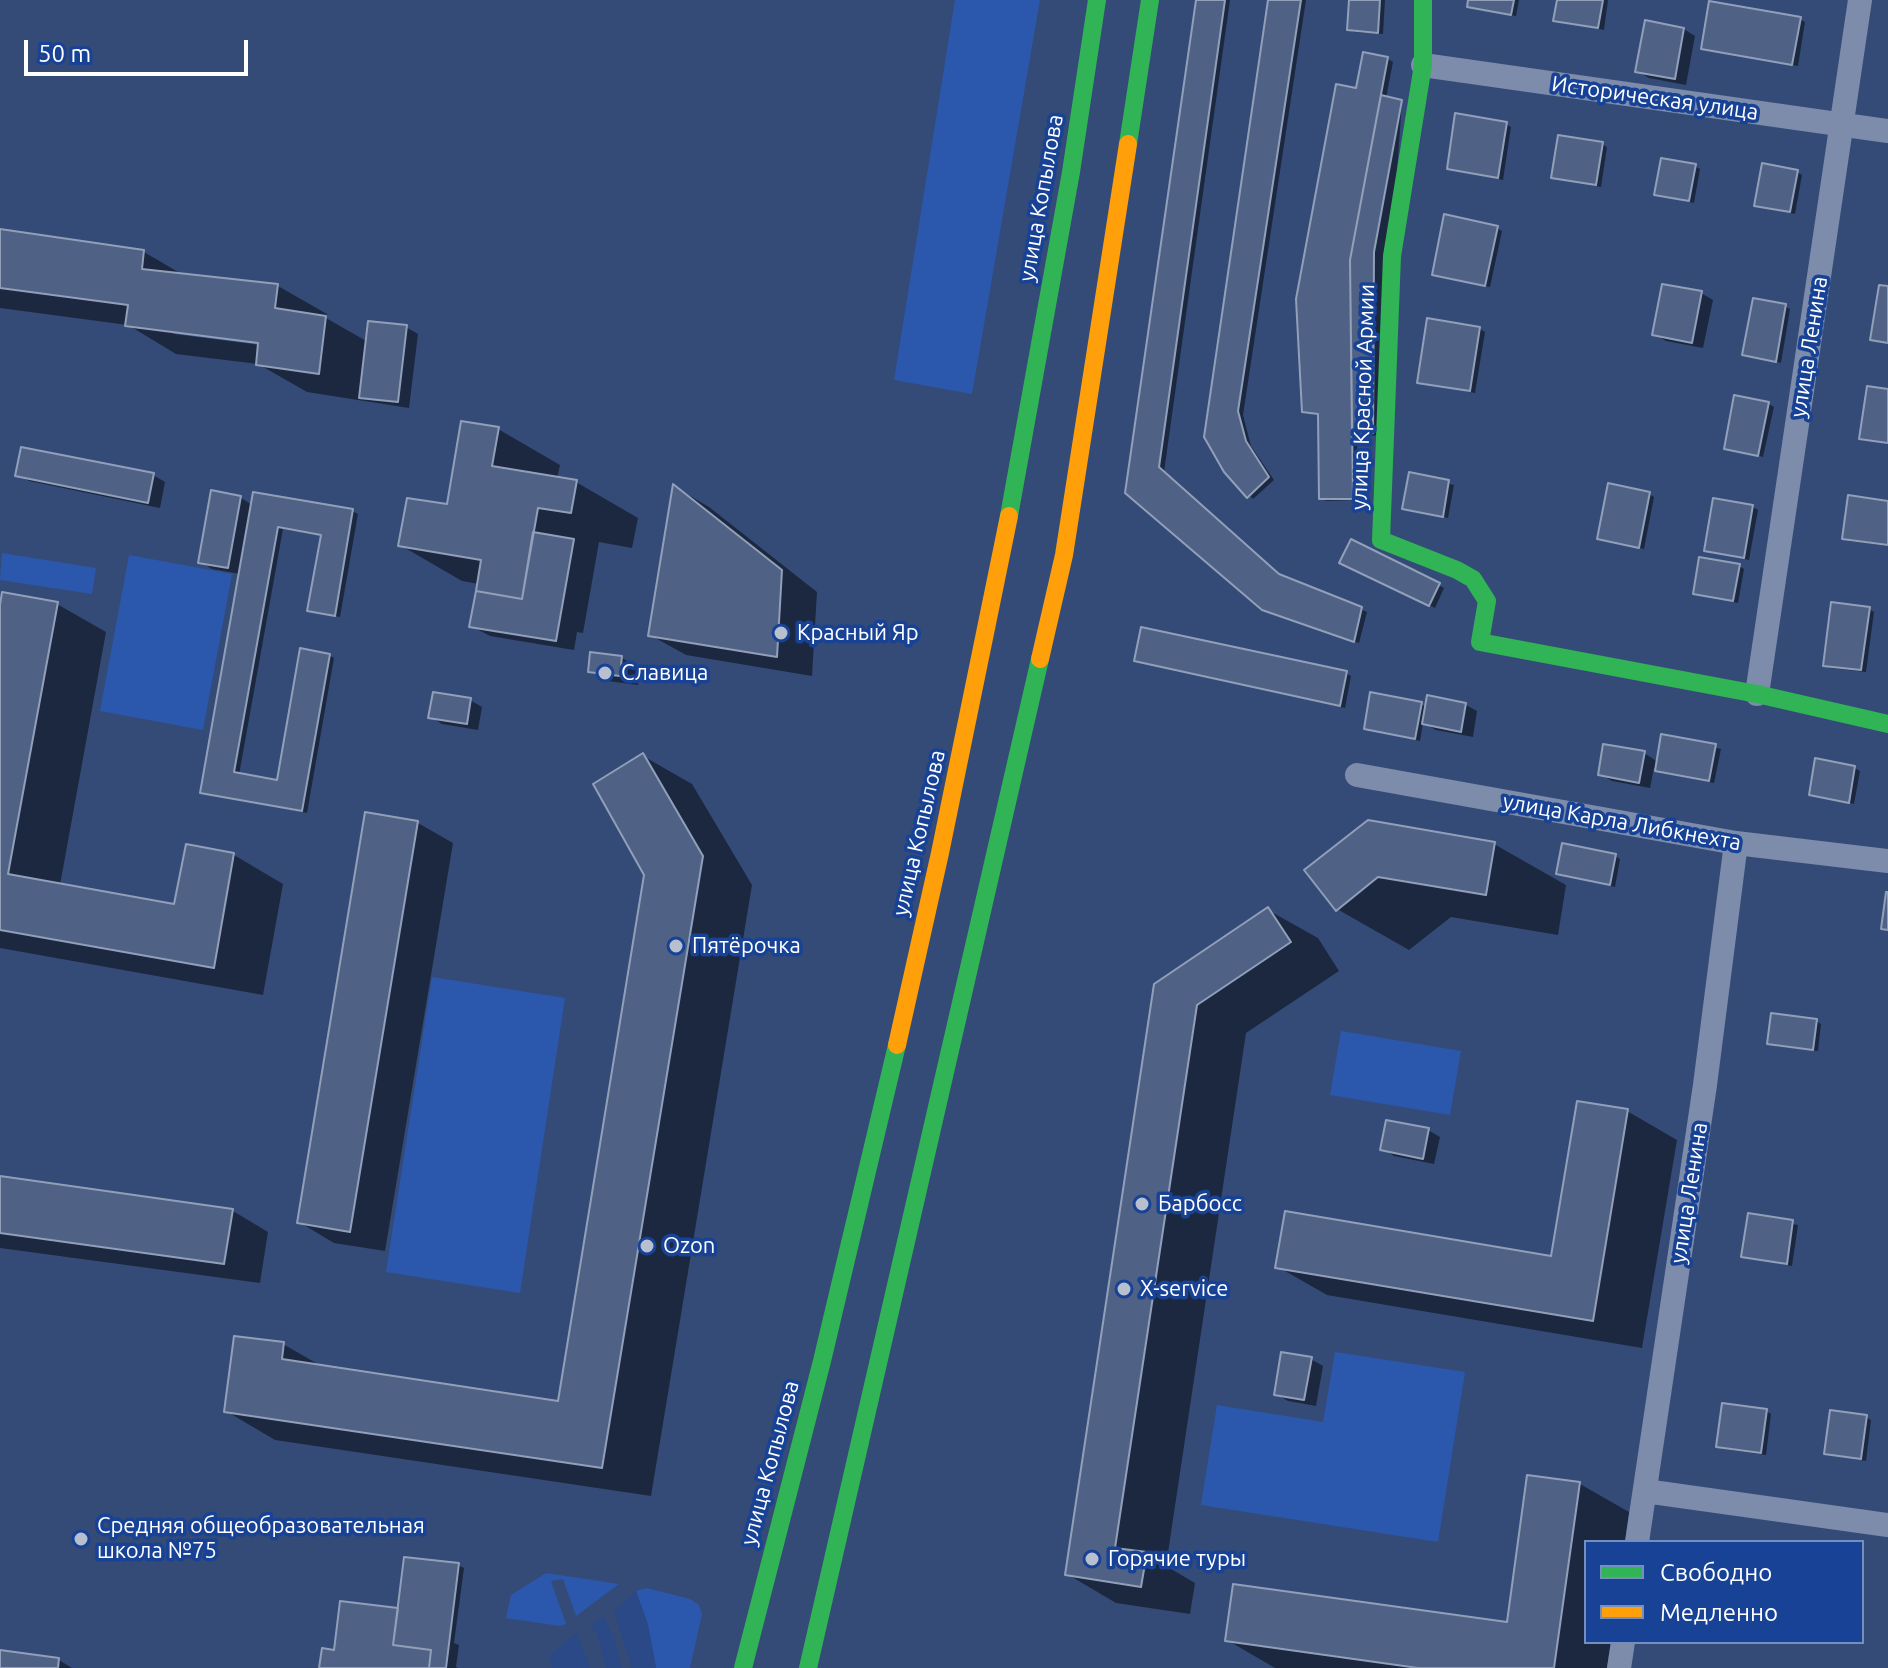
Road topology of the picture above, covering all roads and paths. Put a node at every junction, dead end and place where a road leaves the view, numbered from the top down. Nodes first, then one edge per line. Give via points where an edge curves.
1 (1097, 0) edge
2 (1150, 0) edge
3 (1423, 0) edge
4 (1860, 0) edge
5 (1423, 65) junction
6 (1843, 125) junction
7 (1888, 131) edge
8 (1757, 694) junction
9 (1888, 724) edge
10 (1357, 775) dead end
11 (1736, 843) junction
12 (1888, 861) edge
13 (1645, 1491) junction
14 (1888, 1525) edge
15 (1637, 1540) edge
16 (1623, 1644) edge
17 (743, 1668) edge
18 (808, 1668) edge
19 (1619, 1668) edge

1 - 17 main road, улица Копылова via 1022,450 971,709 821,1363
2 - 18 main road via 1064,555
3 - 5 main road, улица Красной Армии
4 - 6 street, улица Ленина
5 - 6 street, Историческая улица
5 - 8 main road, улица Красной Армии via 1392,256 1381,540 1473,579 1487,601 1480,642
6 - 7 street, Историческая улица
6 - 8 street, улица Ленина
8 - 9 main road
10 - 11 street, улица Карла Либкнехта
11 - 12 street, улица Карла Либкнехта
11 - 13 street, улица Ленина
13 - 14 street
13 - 15 street, улица Ленина
16 - 19 street

